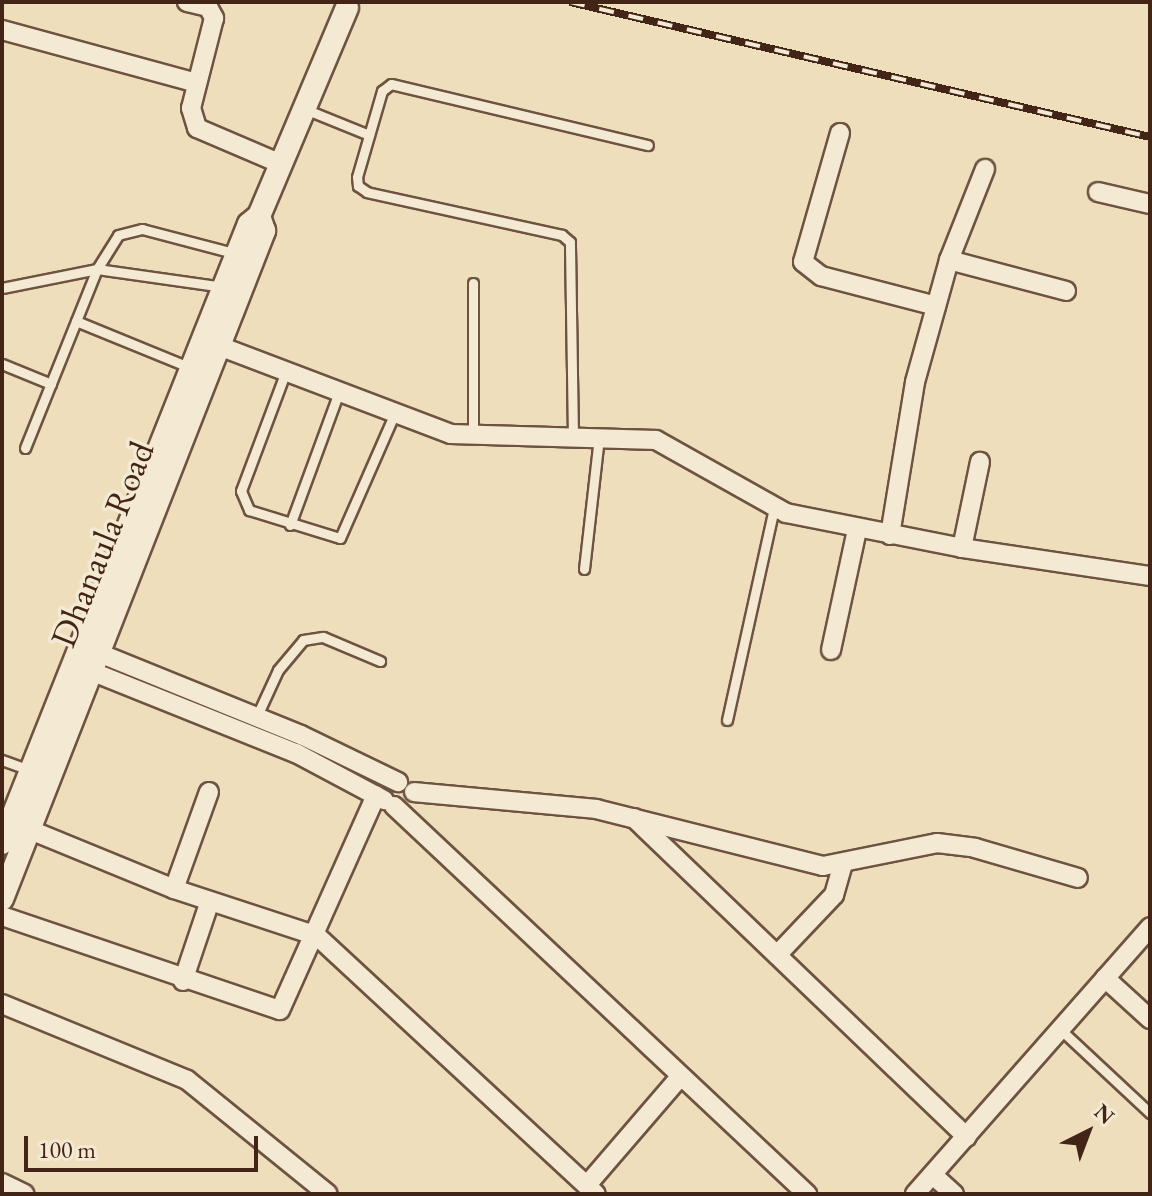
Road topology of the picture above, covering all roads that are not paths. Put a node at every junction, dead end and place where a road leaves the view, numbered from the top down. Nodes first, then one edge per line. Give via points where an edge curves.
1 (187, 2) edge
2 (347, 8) dead end
3 (2, 30) edge
4 (197, 83) junction
5 (304, 109) junction
6 (840, 133) dead end
7 (369, 135) junction
8 (648, 145) dead end
9 (281, 164) junction
10 (985, 169) dead end
11 (1098, 192) dead end
12 (1150, 204) edge
13 (259, 216) junction
14 (237, 254) junction
15 (949, 260) junction
16 (97, 269) junction
17 (473, 283) dead end
18 (224, 287) junction
19 (2, 288) edge
20 (1066, 291) dead end
21 (936, 306) junction
22 (76, 321) junction
23 (210, 342) junction
24 (2, 364) edge
25 (192, 368) junction
26 (286, 371) junction
27 (51, 384) junction
28 (339, 392) junction
29 (394, 415) junction
30 (473, 435) junction
31 (573, 437) junction
32 (599, 437) junction
33 (25, 448) dead end
34 (980, 462) dead end
35 (774, 508) junction
36 (290, 525) junction
37 (857, 530) junction
38 (890, 535) junction
39 (962, 548) junction
40 (584, 569) dead end
41 (1150, 576) edge
42 (831, 650) dead end
43 (84, 658) junction
44 (380, 661) dead end
45 (257, 716) junction
46 (727, 720) dead end
47 (249, 734) junction
48 (2, 760) edge
49 (30, 770) junction
50 (406, 787) junction
51 (209, 792) dead end
52 (387, 802) junction
53 (634, 817) junction
54 (28, 829) junction
55 (2, 843) edge
56 (843, 864) junction
57 (1078, 878) dead end
58 (174, 889) junction
59 (3, 901) edge
60 (210, 901) junction
61 (1150, 927) edge
62 (317, 936) junction
63 (777, 955) junction
64 (1105, 978) junction
65 (183, 981) junction
66 (2, 1004) edge
67 (1150, 1019) edge
68 (1061, 1030) junction
69 (680, 1077) junction
70 (1150, 1113) edge
71 (967, 1137) junction
72 (934, 1176) junction
73 (2, 1183) edge
74 (592, 1190) edge
75 (25, 1194) edge
76 (328, 1194) edge
77 (807, 1194) edge
78 (915, 1194) edge
79 (954, 1194) edge

1 - 4 street via 208,7 214,18
2 - 5 street, Dhanaula Road
3 - 4 street
4 - 9 street via 191,108 197,128
5 - 7 lane
5 - 9 street, Dhanaula Road
6 - 21 street via 803,262 821,276
7 - 8 lane via 382,91 398,84
7 - 31 lane via 357,177 362,190 562,235 570,242
9 - 13 street, Dhanaula Road
10 - 15 street
11 - 12 street
13 - 14 street, Dhanaula Road via 249,224
13 - 23 street, Dhanaula Road via 264,231
14 - 16 lane via 129,229 108,247
14 - 18 street, Dhanaula Road
15 - 20 street
15 - 21 street
16 - 18 lane
16 - 19 lane
16 - 22 lane
17 - 30 lane
18 - 23 street, Dhanaula Road
21 - 38 street via 915,382
22 - 25 lane
22 - 27 lane
23 - 25 street, Dhanaula Road
23 - 26 street
23 - 43 street, Dhanaula Road
24 - 27 lane
25 - 43 street, Dhanaula Road
26 - 28 street
26 - 36 lane via 240,498 249,510
27 - 33 lane
28 - 29 street
28 - 36 lane
29 - 30 street via 451,434
29 - 36 lane via 340,538
30 - 31 street
31 - 32 street
32 - 35 street via 656,440
32 - 40 lane
34 - 39 street
35 - 37 street
35 - 46 lane
37 - 38 street
37 - 42 street
38 - 39 street
39 - 41 street
43 - 45 street
43 - 47 street
43 - 49 street, Dhanaula Road
43 - 54 street, Dhanaula Road
44 - 45 lane via 323,637 303,640 278,670
45 - 47 lane
45 - 50 street
47 - 52 street
48 - 49 lane
49 - 55 street, Dhanaula Road
50 - 52 street via 409,806
50 - 53 street via 560,803
51 - 58 street
52 - 62 street
52 - 69 street
53 - 56 street via 823,866
53 - 63 street
54 - 58 street
54 - 59 street, Dhanaula Road
56 - 57 street via 937,843 975,848
56 - 63 street via 834,895
58 - 60 street
59 - 65 street
60 - 62 street
60 - 65 street
61 - 64 street
62 - 65 street via 282,1009
62 - 74 street
63 - 71 street
64 - 67 street
64 - 68 street
66 - 76 street via 187,1080
68 - 70 lane
68 - 71 street
69 - 74 street
69 - 77 street
71 - 72 street
72 - 78 street
72 - 79 street
73 - 75 street

